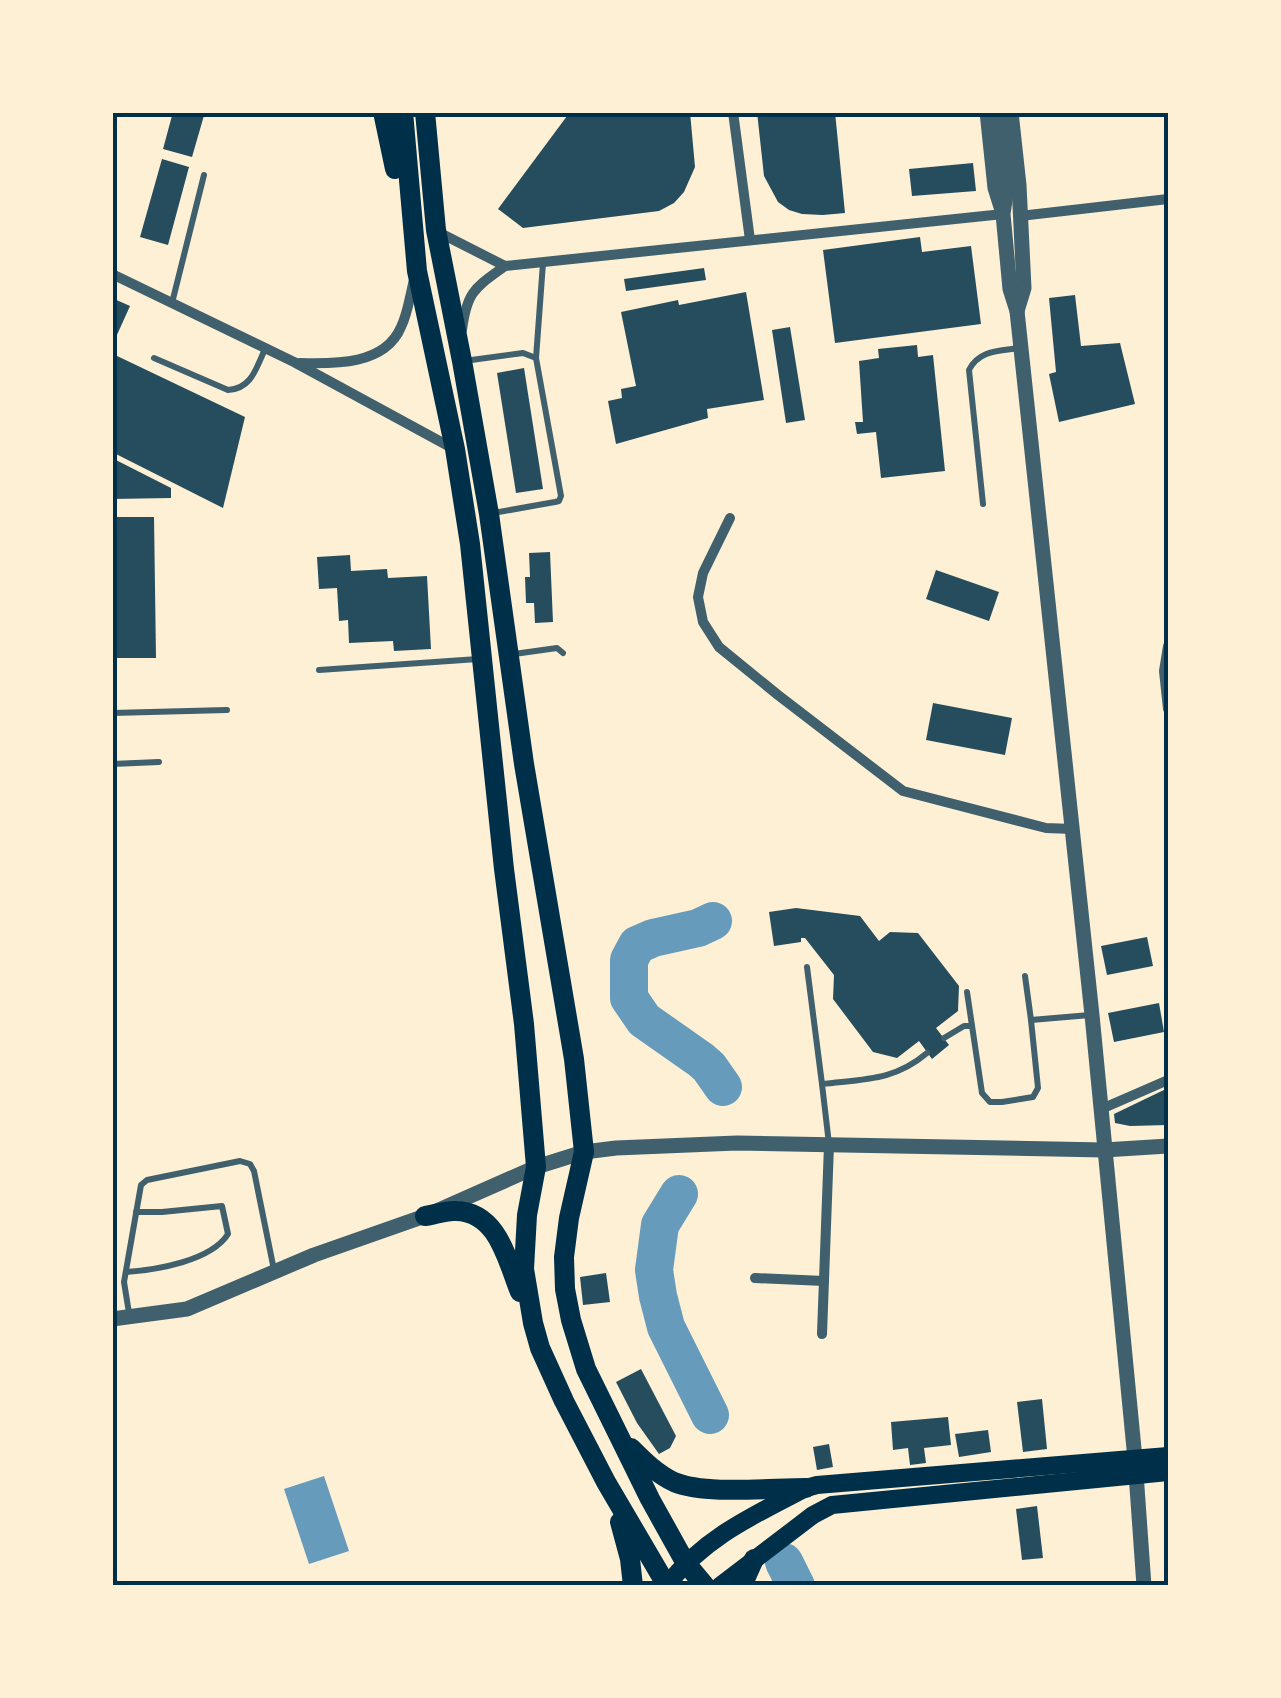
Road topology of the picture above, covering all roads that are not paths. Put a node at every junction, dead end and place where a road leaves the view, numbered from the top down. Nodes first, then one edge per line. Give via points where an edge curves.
1 (383, 112) edge
2 (402, 112) edge
3 (426, 112) edge
4 (437, 112) edge
5 (733, 112) edge
6 (987, 112) edge
7 (999, 112) edge
8 (1011, 112) edge
9 (204, 175) dead end
10 (1168, 200) edge
11 (1012, 215) junction
12 (436, 230) junction
13 (750, 240) junction
14 (544, 262) junction
15 (506, 266) junction
16 (417, 271) junction
17 (112, 274) edge
18 (172, 303) junction
19 (265, 348) junction
20 (1021, 348) junction
21 (461, 353) junction
22 (154, 358) dead end
23 (536, 358) junction
24 (294, 362) junction
25 (455, 449) junction
26 (983, 504) dead end
27 (489, 514) junction
28 (730, 518) dead end
29 (1168, 646) edge
30 (563, 652) dead end
31 (508, 655) junction
32 (484, 659) junction
33 (319, 670) dead end
34 (1168, 709) edge
35 (227, 710) dead end
36 (112, 713) edge
37 (159, 762) dead end
38 (112, 764) edge
39 (1073, 829) junction
40 (807, 966) dead end
41 (1025, 976) dead end
42 (967, 992) dead end
43 (1092, 1016) junction
44 (1031, 1020) junction
45 (972, 1026) junction
46 (944, 1038) dead end
47 (927, 1052) dead end
48 (1168, 1080) edge
49 (822, 1084) junction
50 (1099, 1110) junction
51 (828, 1145) junction
52 (1168, 1146) edge
53 (1104, 1150) junction
54 (584, 1152) junction
55 (536, 1166) junction
56 (136, 1212) junction
57 (425, 1216) junction
58 (126, 1272) junction
59 (275, 1272) junction
60 (755, 1278) dead end
61 (824, 1281) junction
62 (130, 1317) junction
63 (112, 1319) edge
64 (532, 1323) junction
65 (822, 1334) dead end
66 (619, 1437) junction
67 (1168, 1456) edge
68 (1136, 1467) junction
69 (1168, 1472) edge
70 (606, 1482) junction
71 (806, 1488) junction
72 (754, 1559) junction
73 (685, 1562) junction
74 (667, 1585) edge
75 (633, 1586) edge
76 (705, 1586) edge
77 (720, 1586) edge
78 (742, 1586) edge
79 (1144, 1586) edge

1 - 16 main road
2 - 16 main road
3 - 12 main road
4 - 12 main road
5 - 13 street
6 - 11 street via 995,188
7 - 11 street
8 - 11 street
9 - 18 lane
10 - 11 street
11 - 13 street
11 - 20 street via 1010,289
12 - 15 street
12 - 21 main road
13 - 14 street
14 - 15 street
14 - 23 lane
15 - 21 street via 465,305
16 - 24 street via 400,331 383,349 342,364
16 - 25 main road
17 - 18 street
18 - 19 street
19 - 22 lane via 240,390
19 - 24 street
20 - 26 lane via 980,355 970,370
20 - 39 street
21 - 23 lane
21 - 27 main road
23 - 27 lane via 559,501
24 - 25 street
25 - 32 main road
27 - 31 main road
28 - 39 street via 698,597 703,622 720,647 903,792
29 - 34 street
30 - 31 lane
31 - 54 main road
32 - 33 lane
32 - 55 main road
35 - 36 lane
37 - 38 lane
39 - 43 street
40 - 49 lane
41 - 44 lane
42 - 45 lane
43 - 44 lane
43 - 50 street
44 - 45 lane via 1038,1088 1032,1096 1002,1102 982,1093
45 - 46 lane
47 - 49 lane via 901,1071
48 - 50 street
49 - 51 lane
50 - 53 street
51 - 53 street
51 - 54 street via 720,1143
51 - 61 street
52 - 53 street
53 - 68 street
54 - 55 street
54 - 66 main road via 564,1257 565,1289 586,1368
55 - 57 street
55 - 64 main road via 524,1269
56 - 58 lane
56 - 58 lane via 222,1206 228,1234 194,1258
56 - 59 lane via 141,1184 148,1180 246,1162 254,1171
57 - 59 street
57 - 64 main road via 456,1211 482,1217 496,1234
58 - 62 lane
59 - 62 street via 187,1309
60 - 61 street
61 - 65 street
62 - 63 street
64 - 70 main road
66 - 71 main road via 654,1470 698,1489
66 - 73 main road
67 - 68 main road
68 - 69 main road
68 - 71 main road
68 - 72 main road via 832,1504
68 - 79 street
70 - 74 main road
70 - 75 main road
71 - 73 main road via 736,1524
72 - 77 main road
72 - 78 main road
73 - 74 main road
73 - 76 main road

